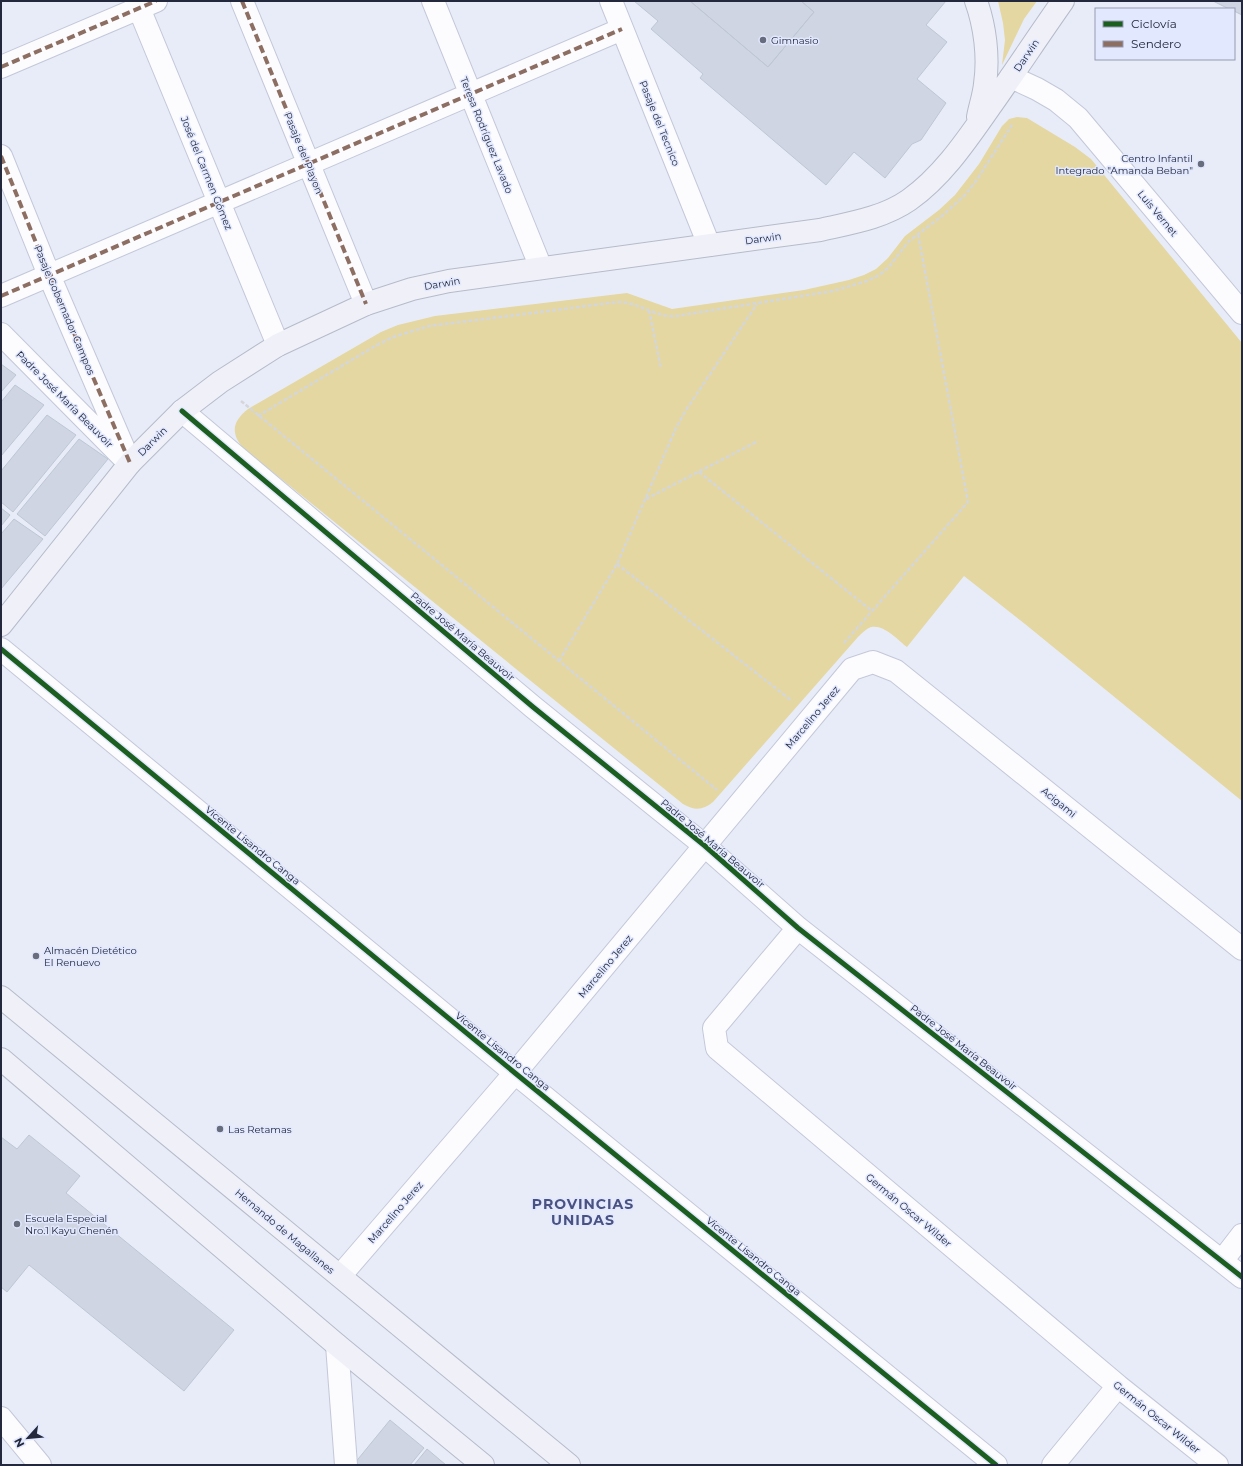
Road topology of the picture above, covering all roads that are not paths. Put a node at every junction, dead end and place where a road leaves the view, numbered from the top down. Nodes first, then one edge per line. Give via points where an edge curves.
1 (242, 1) edge
2 (433, 1) edge
3 (611, 1) edge
4 (976, 1) edge
5 (1063, 1) edge
6 (144, 3) edge
7 (622, 29) junction
8 (1, 66) edge
9 (1011, 77) junction
10 (471, 94) junction
11 (975, 128) junction
12 (1, 156) edge
13 (309, 164) junction
14 (219, 202) junction
15 (709, 245) junction
16 (541, 268) junction
17 (49, 275) junction
18 (1, 296) edge
19 (366, 304) junction
20 (1242, 313) edge
21 (1, 334) edge
22 (278, 345) junction
23 (182, 411) junction
24 (130, 464) junction
25 (1, 626) edge
26 (1, 649) edge
27 (873, 662) joint
28 (705, 846) junction
29 (798, 928) junction
30 (1242, 949) edge
31 (1, 997) edge
32 (1, 1059) edge
33 (515, 1073) junction
34 (1242, 1235) edge
35 (1222, 1261) junction
36 (340, 1276) junction
37 (1242, 1277) edge
38 (337, 1346) junction
39 (1118, 1386) junction
40 (1, 1418) edge
41 (40, 1465) edge
42 (346, 1465) edge
43 (484, 1465) edge
44 (569, 1465) edge
45 (996, 1465) edge
46 (1053, 1465) edge
47 (1217, 1465) edge

1 - 13 street, Pasaje del Playon
2 - 10 street, Teresa Rodríguez Lavado
3 - 7 street, Pasaje del Tecnico
4 - 11 main road, Darwin via 986,50 986,84
5 - 9 main road, Darwin
6 - 8 street
6 - 14 street, José del Carmen Gómez
7 - 10 street
7 - 15 street, Pasaje del Tecnico
9 - 11 main road, Darwin
9 - 20 street, Luis Vernet via 1056,100 1078,118
10 - 13 street
10 - 16 street, Teresa Rodríguez Lavado
11 - 15 main road, Darwin via 933,179 909,200 888,211 863,221 820,230
12 - 17 street, Pasaje Gobernador Campos
13 - 14 street
13 - 19 street, Pasaje del Playon
14 - 17 street
14 - 22 street, José del Carmen Gómez
15 - 16 main road, Darwin
16 - 19 main road, Darwin via 449,281 412,289
17 - 18 street
17 - 24 street, Pasaje Gobernador Campos
19 - 22 main road, Darwin
21 - 24 street, Padre José María Beauvoir
22 - 23 main road, Darwin via 220,382
23 - 24 main road, Darwin
23 - 28 street, Padre José María Beauvoir via 532,707
24 - 25 main road, Darwin
26 - 33 street, Vicente Lisandro Canga
27 - 28 street, Marcelino Jerez via 852,669
27 - 30 street, Acigami via 896,671
28 - 29 street, Padre José María Beauvoir
28 - 33 street, Marcelino Jerez
29 - 35 street, Padre José María Beauvoir
29 - 39 street, Germán Oscar Wilder via 714,1028 717,1048
31 - 36 main road, Hernando de Magallanes
32 - 38 main road
33 - 36 street, Marcelino Jerez
33 - 45 street, Vicente Lisandro Canga
34 - 35 street
35 - 37 street, Padre José María Beauvoir
36 - 44 main road, Hernando de Magallanes
38 - 42 street
38 - 43 main road
39 - 46 street
39 - 47 street, Germán Oscar Wilder
40 - 41 street

